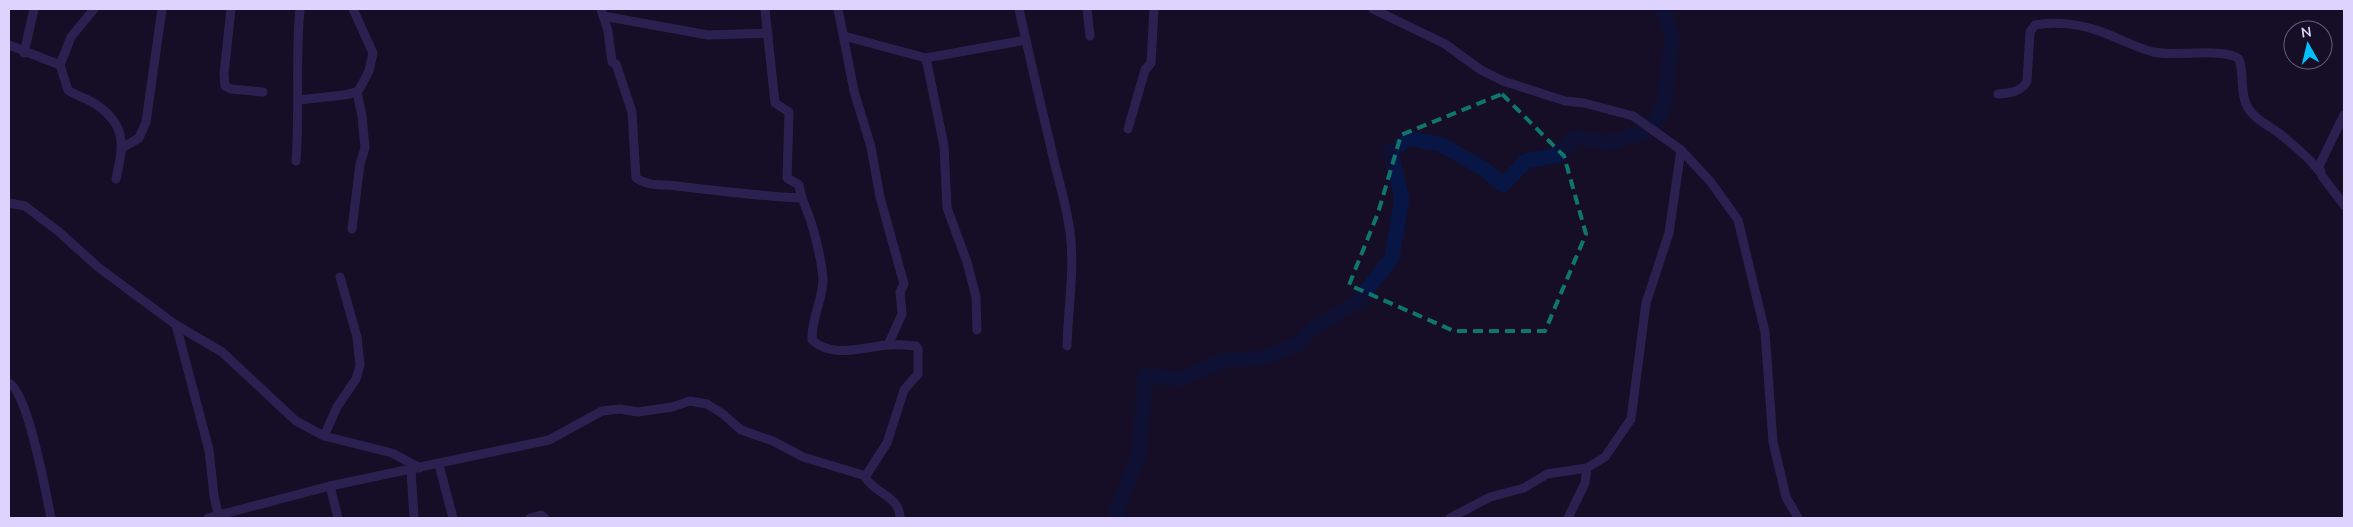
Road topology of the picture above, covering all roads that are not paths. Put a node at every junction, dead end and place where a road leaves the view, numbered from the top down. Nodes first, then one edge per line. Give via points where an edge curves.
1 (34, 9) edge
2 (94, 9) edge
3 (162, 9) edge
4 (231, 9) edge
5 (300, 9) edge
6 (353, 9) edge
7 (765, 9) edge
8 (838, 9) edge
9 (1019, 9) edge
10 (1087, 9) edge
11 (1154, 9) edge
12 (1373, 9) edge
13 (602, 12) edge
14 (768, 33) junction
15 (844, 36) junction
16 (1090, 36) dead end
17 (1026, 40) junction
18 (9, 45) edge
19 (24, 52) junction
20 (926, 58) junction
21 (60, 65) junction
22 (263, 92) dead end
23 (357, 92) junction
24 (1998, 94) dead end
25 (299, 100) junction
26 (2344, 115) edge
27 (1128, 130) dead end
28 (122, 148) junction
29 (1681, 150) junction
30 (296, 161) dead end
31 (2319, 171) junction
32 (116, 179) dead end
33 (800, 198) junction
34 (9, 203) edge
35 (2344, 205) edge
36 (352, 229) dead end
37 (340, 277) dead end
38 (176, 325) junction
39 (977, 330) dead end
40 (888, 345) junction
41 (1067, 346) dead end
42 (9, 382) edge
43 (324, 436) junction
44 (439, 465) junction
45 (1587, 468) junction
46 (416, 469) junction
47 (866, 476) junction
48 (330, 486) junction
49 (218, 517) edge
50 (51, 518) edge
51 (208, 518) edge
52 (338, 518) edge
53 (414, 518) edge
54 (453, 518) edge
55 (530, 518) edge
56 (545, 518) edge
57 (900, 518) edge
58 (1450, 518) edge
59 (1568, 518) edge
60 (1798, 518) edge

1 - 19 street
2 - 21 street via 71,37
3 - 28 street via 146,122 139,138
4 - 22 street via 225,86
5 - 25 street
6 - 23 street via 373,53 369,71
7 - 14 street
8 - 15 street
9 - 17 street
10 - 16 street
11 - 27 street via 1151,63 1145,70
12 - 29 street via 1445,44 1481,70 1503,81 1565,101 1640,119
13 - 14 street via 708,35
13 - 33 street via 612,62 616,64 632,112 636,178 657,186
14 - 33 street via 775,103 789,112 787,178 799,185
15 - 20 street
15 - 40 street via 854,91 904,284 900,292 902,314
17 - 20 street
17 - 41 street via 1070,232 1072,293 1068,308
18 - 19 street
19 - 21 street
20 - 39 street via 944,146 947,208 976,296
21 - 28 street via 68,90 99,106 116,121
23 - 25 street
23 - 36 street via 365,148
24 - 31 street via 2014,92 2027,81 2030,32 2035,24 2048,22 2083,27 2153,52 2176,55 2226,53 2239,59 2246,105 2264,125 2279,133
25 - 30 street
26 - 31 street
28 - 32 street
29 - 45 street via 1670,233 1646,303 1631,419 1605,457
29 - 60 street via 1710,181 1738,220 1765,332 1773,442 1786,497
31 - 35 street
33 - 40 street via 812,225 823,278 812,340 836,350
34 - 38 street via 31,210 98,267
37 - 43 street via 356,329 360,364 356,379 337,407
38 - 43 street via 222,352 296,421
38 - 49 street via 209,450
40 - 47 street via 918,347 918,370 904,390 887,443
42 - 50 street via 19,392 27,416
43 - 46 street via 392,454
44 - 46 street
44 - 47 street via 549,440 602,411 638,412 690,401 707,404 742,430 773,441 803,458
44 - 54 street
45 - 58 street via 1547,474 1524,488 1490,497
45 - 59 street via 1585,483
46 - 48 street
46 - 53 street
47 - 57 street via 898,507
48 - 49 street
48 - 52 street
49 - 51 street
55 - 56 street

